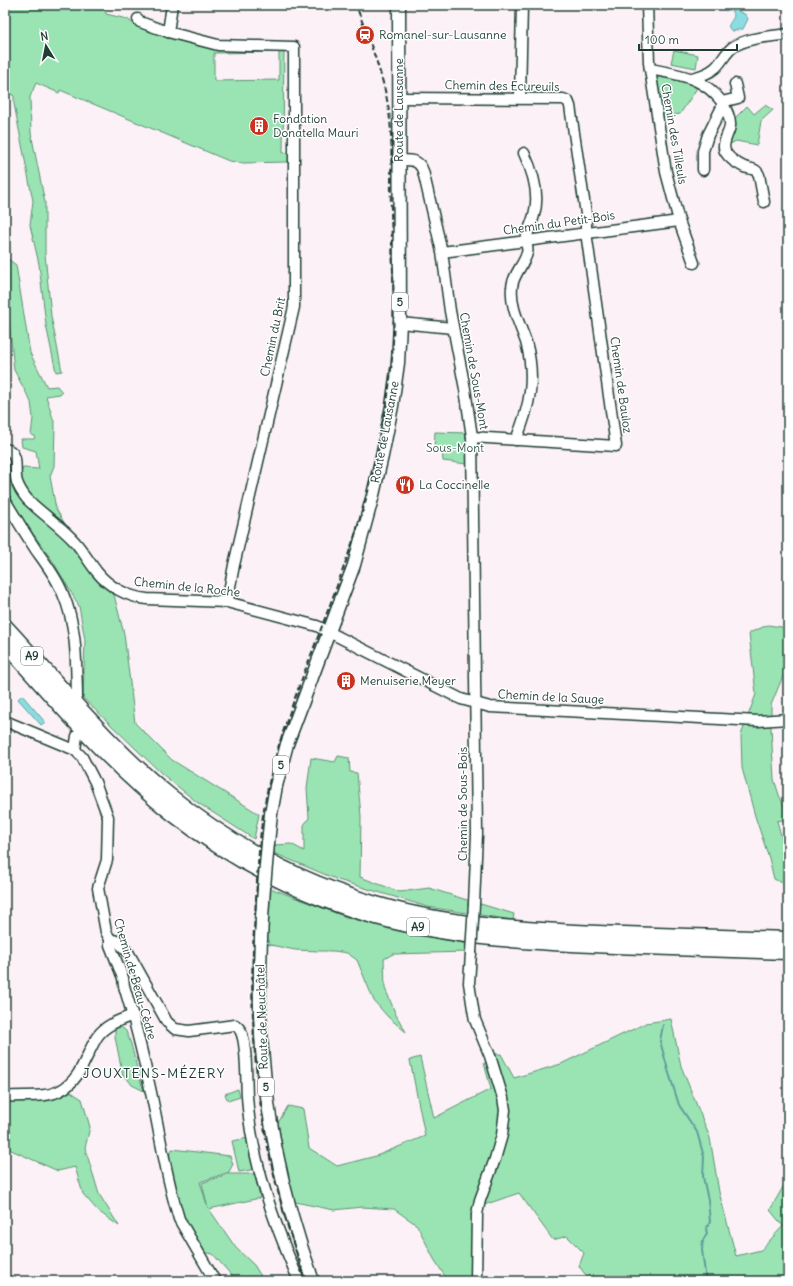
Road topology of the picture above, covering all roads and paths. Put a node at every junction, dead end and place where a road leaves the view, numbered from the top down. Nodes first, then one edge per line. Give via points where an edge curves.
1 (172, 5) edge
2 (399, 5) edge
3 (522, 5) edge
4 (647, 5) edge
5 (138, 19) dead end
6 (168, 32) junction
7 (788, 34) edge
8 (650, 69) junction
9 (692, 78) junction
10 (735, 84) dead end
11 (399, 98) junction
12 (520, 98) junction
13 (722, 102) junction
14 (524, 153) dead end
15 (400, 160) junction
16 (703, 170) dead end
17 (764, 202) dead end
18 (679, 221) junction
19 (586, 232) junction
20 (526, 241) junction
21 (442, 252) junction
22 (694, 263) dead end
23 (400, 324) junction
24 (453, 328) junction
25 (472, 437) junction
26 (516, 440) junction
27 (5, 449) edge
28 (5, 500) edge
29 (227, 602) junction
30 (5, 626) edge
31 (330, 632) junction
32 (5, 644) edge
33 (77, 695) dead end
34 (476, 704) junction
35 (788, 720) edge
36 (5, 721) edge
37 (77, 736) dead end
38 (75, 750) junction
39 (268, 843) joint
40 (110, 939) junction
41 (788, 939) edge
42 (788, 952) edge
43 (133, 1015) junction
44 (5, 1097) edge
45 (215, 1281) edge
46 (299, 1281) edge
47 (313, 1281) edge
48 (476, 1281) edge

1 - 6 street
2 - 11 main road, Route de Lausanne / 5
3 - 12 street
4 - 8 street, Chemin des Tilleuls
5 - 6 street
6 - 29 street, Chemin du Brit via 218,45 294,47 294,307
7 - 9 street via 750,40 734,47 726,53 716,68 704,76
8 - 9 street
8 - 18 street, Chemin des Tilleuls via 666,172
9 - 13 street via 709,89
10 - 13 street via 738,98
11 - 12 street, Chemin des Ecureuils
11 - 15 main road, Route de Lausanne / 5
12 - 19 street, Chemin des Ecureuils via 568,101 586,214
13 - 16 street via 703,152
13 - 17 street via 730,119 724,149 743,166 758,172
14 - 20 street via 535,183 536,200
15 - 21 street, Chemin de Sous-Mont via 415,161 422,168
15 - 23 main road, Route de Lausanne / 5
18 - 19 street, Chemin du Petit-Bois
18 - 22 street, Chemin des Tilleuls
19 - 20 street, Chemin du Petit-Bois
19 - 26 street, Chemin de Bauloz via 616,446
20 - 21 street, Chemin du Petit-Bois
20 - 26 street via 527,253 515,275 512,297 526,342 532,384 524,421
21 - 24 street, Chemin de Sous-Mont
23 - 24 street
23 - 31 main road, Route de Lausanne / 5 via 398,363 382,456 354,565
24 - 25 street, Chemin de Sous-Mont
25 - 26 street, Chemin de Bauloz
25 - 34 street, Chemin de Sous-Mont
27 - 29 street, Chemin de la Roche via 12,452 15,457 16,481 27,499 74,542 98,573 116,588 137,598
28 - 33 street via 64,596 74,629
29 - 31 street, Chemin de la Roche via 317,626
30 - 41 highway, A9 via 109,739 168,794 242,846 290,872 323,886 404,911 495,926 582,932
31 - 34 street, Chemin de la Sauge via 461,699
31 - 39 main road, Route de Lausanne / 5 via 287,744 276,786
32 - 42 highway, A9 via 104,752 165,808 237,857 319,897 390,920 487,938 581,945
34 - 35 street, Chemin de la Sauge via 490,707 758,721
34 - 48 street, Chemin de Sous-Bois, bridge via 477,834 469,983 475,1020 492,1063 504,1110 502,1135 477,1214
36 - 38 street
37 - 38 street
38 - 40 street, Chemin de Beau-Cèdre via 82,757 95,782 108,817 107,860 98,888 106,932
39 - 47 main road, Route de Neuchâtel / 5, bridge via 260,946 262,1048 267,1097 282,1175
40 - 43 street, Chemin de Beau-Cèdre
40 - 46 street via 117,941 128,952 167,1022 175,1029 189,1031 230,1025 239,1027 244,1046 249,1118 259,1168 279,1234
43 - 44 street via 109,1026 97,1036 81,1070 61,1091 44,1095
43 - 45 street, Chemin de Beau-Cèdre via 163,1159 179,1219

